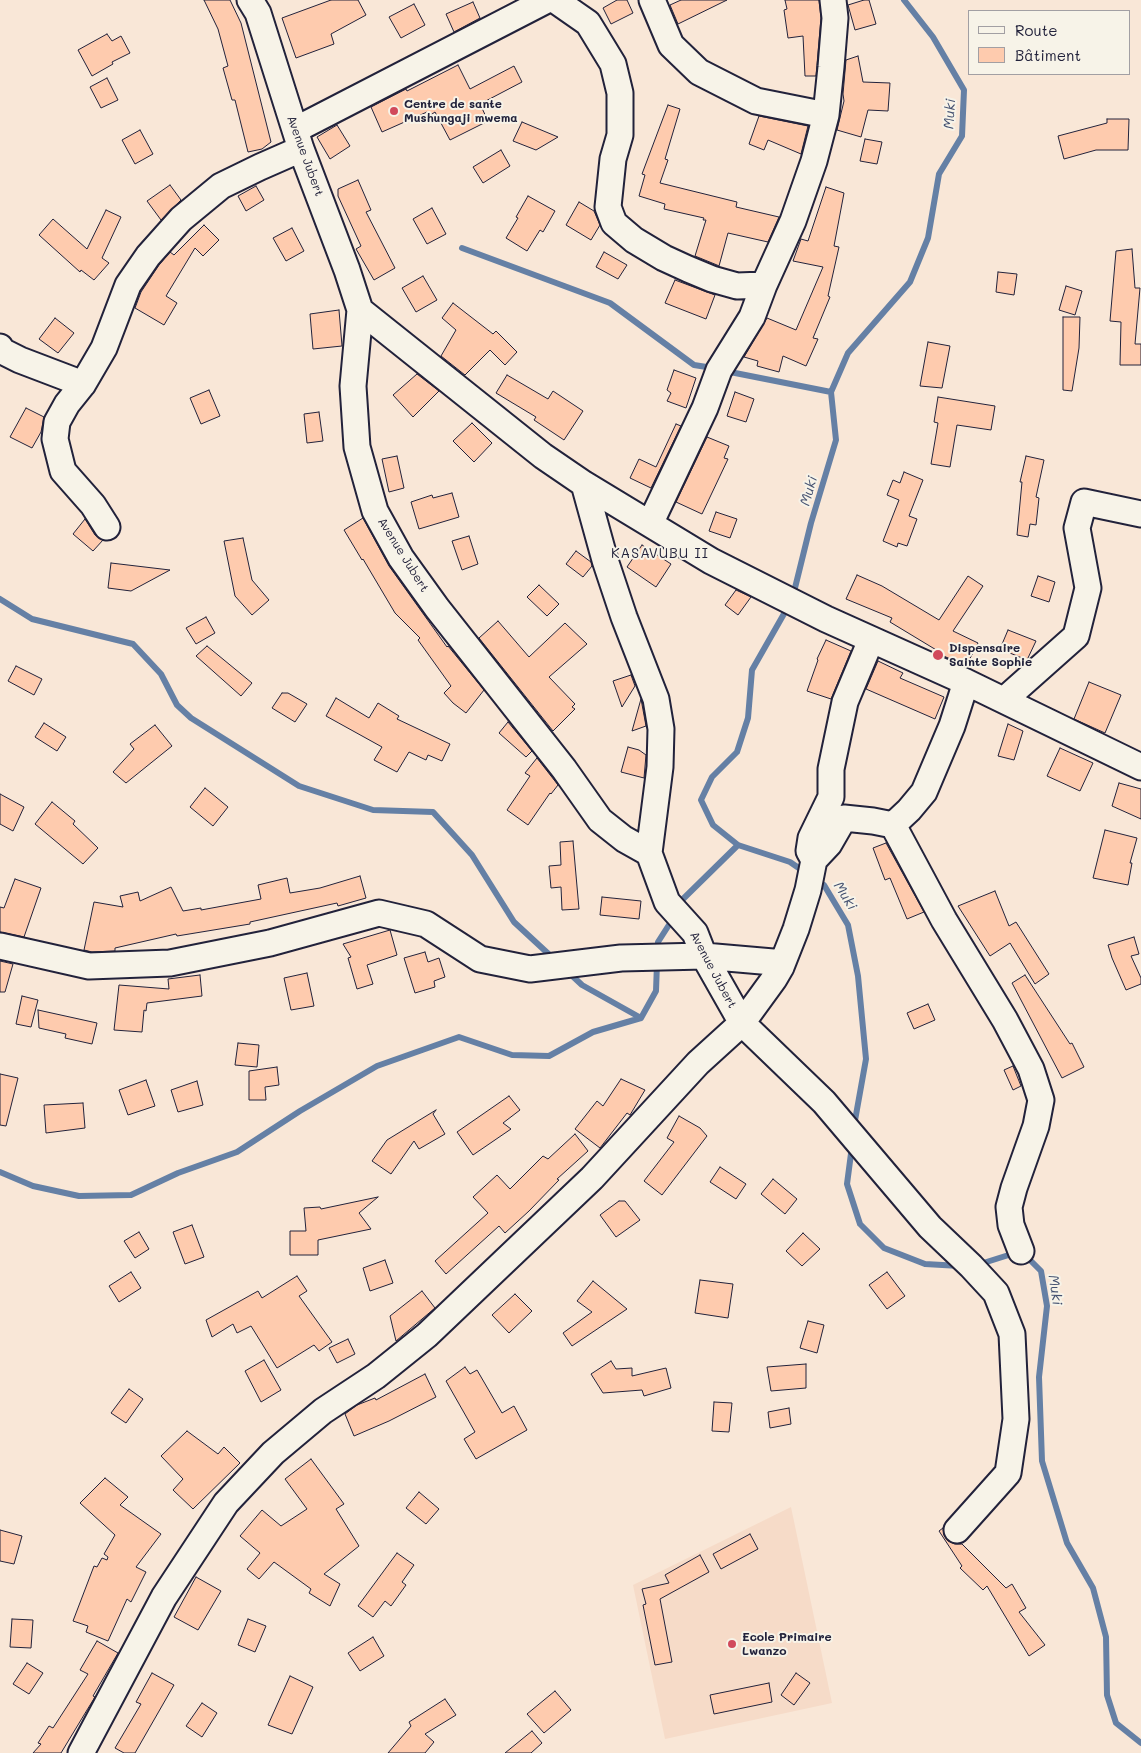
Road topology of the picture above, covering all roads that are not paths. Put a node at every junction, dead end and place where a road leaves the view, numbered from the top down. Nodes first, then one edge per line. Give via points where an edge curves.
1 (250, 0) edge
2 (547, 0) edge
3 (555, 0) edge
4 (652, 0) edge
5 (833, 0) edge
6 (826, 115) junction
7 (298, 140) junction
8 (764, 285) junction
9 (360, 310) junction
10 (0, 347) edge
11 (82, 384) junction
12 (584, 484) junction
13 (1141, 514) edge
14 (650, 524) junction
15 (107, 527) dead end
16 (871, 640) junction
17 (966, 682) junction
18 (1004, 700) junction
19 (1141, 767) edge
20 (831, 797) junction
21 (844, 818) junction
22 (893, 825) junction
23 (648, 853) junction
24 (814, 860) junction
25 (0, 946) edge
26 (704, 956) junction
27 (781, 968) junction
28 (742, 1023) junction
29 (1021, 1251) dead end
30 (957, 1530) dead end
31 (81, 1753) edge

1 - 7 street, Avenue Jubert via 258,13
2 - 7 street
3 - 8 street via 588,23 614,64 620,93 620,135 613,159 608,207 614,224 664,258 696,273 737,286
4 - 6 street via 671,45 699,72 756,101
5 - 6 street via 835,18
6 - 8 street via 793,222
7 - 9 street, Avenue Jubert
7 - 11 street via 221,186 181,219 148,256 128,285 104,348
8 - 14 street via 752,317 719,370 705,408
9 - 12 street via 536,450
9 - 23 street, Avenue Jubert via 353,386 357,446 375,511 402,558 437,608 564,769 600,820
10 - 11 street via 20,360
11 - 15 street via 57,422 55,439 63,471 93,505
12 - 14 street
12 - 23 street via 624,617 656,698 661,729 660,767
13 - 18 street via 1084,502 1077,528 1088,588 1076,636
14 - 16 street via 711,561
16 - 17 street
16 - 20 street via 845,702 831,769
17 - 18 street
17 - 22 street via 952,726 924,792
18 - 19 street
20 - 21 street
20 - 24 street via 811,838 809,851
21 - 22 street
21 - 24 street via 829,844
22 - 29 street via 944,920 1014,1036 1031,1069 1041,1100 1009,1207 1011,1225
23 - 26 street, Avenue Jubert via 667,902 695,933
24 - 27 street via 806,898
25 - 26 street via 90,966 170,963 270,943 379,913 426,924 480,958 530,969 621,958
26 - 27 street via 773,962
26 - 28 street, Avenue Jubert
27 - 28 street
28 - 30 street, Avenue Jubert via 824,1102 930,1227 996,1293 1012,1334 1016,1418 1008,1473
28 - 31 street via 698,1063 592,1178 427,1335 376,1376 323,1411 273,1453 226,1503 164,1597

